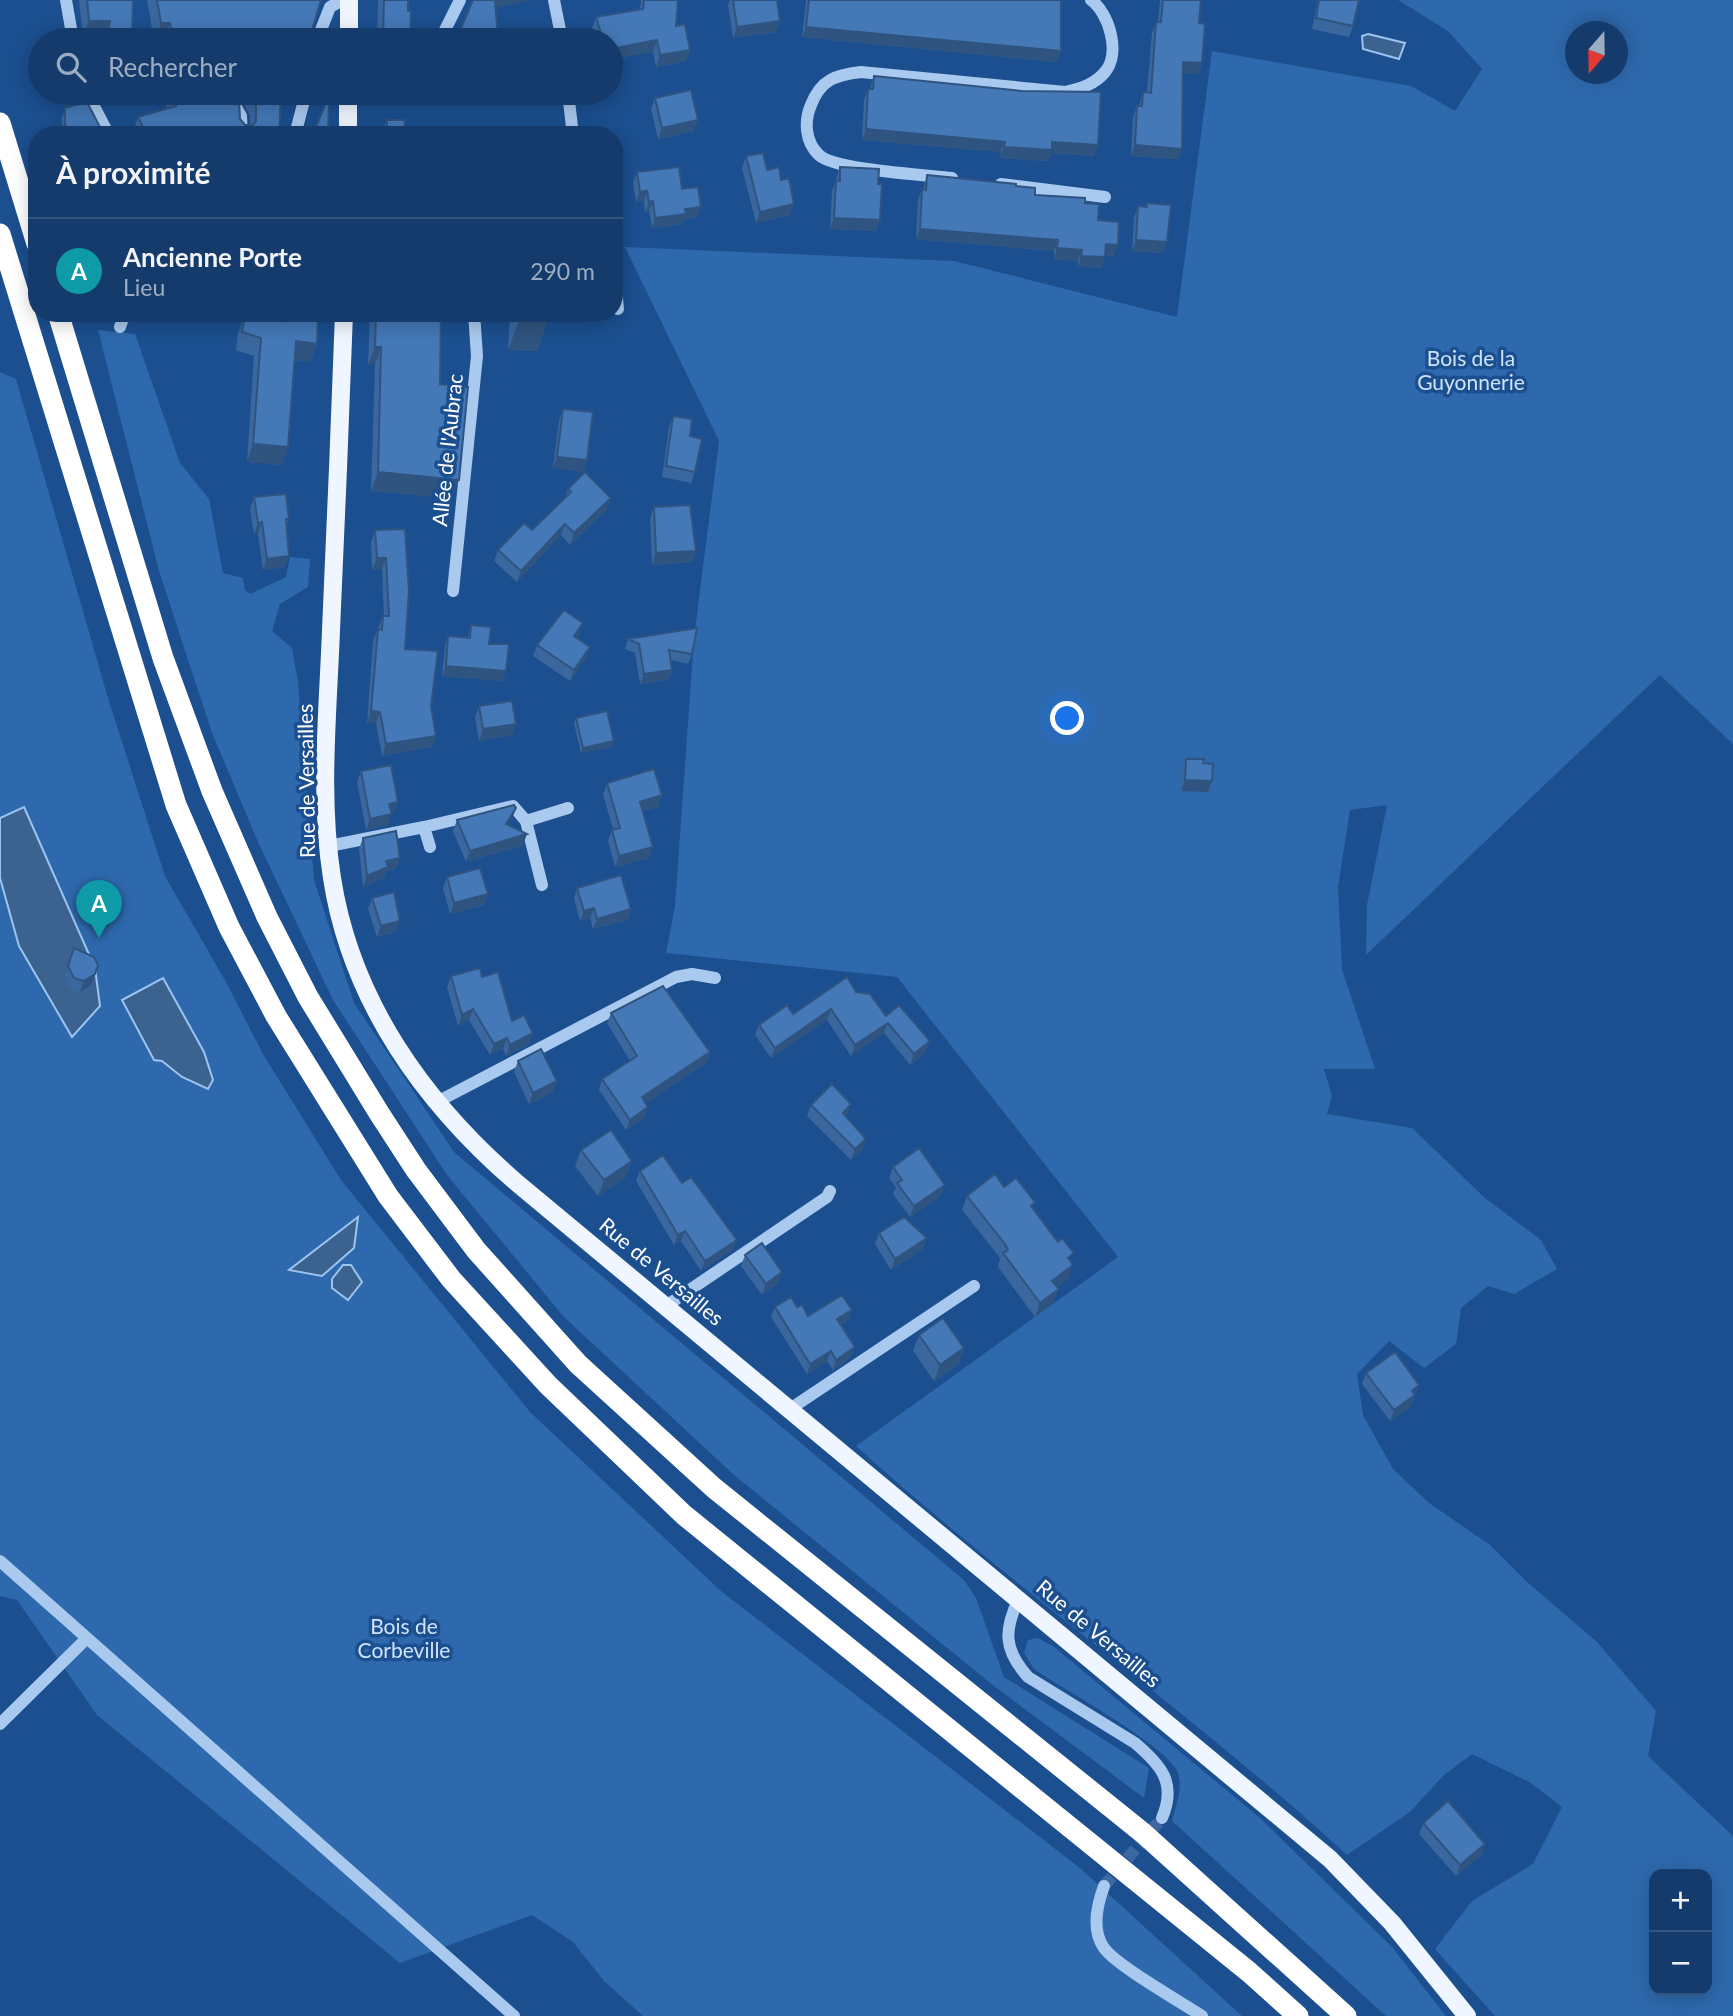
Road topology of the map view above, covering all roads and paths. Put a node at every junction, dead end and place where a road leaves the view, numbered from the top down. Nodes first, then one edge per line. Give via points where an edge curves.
1 (66, 0) edge
2 (343, 0) edge
3 (349, 0) edge
4 (460, 0) edge
5 (554, 0) edge
6 (1091, 0) edge
7 (71, 28) edge
8 (322, 28) edge
9 (349, 28) edge
10 (446, 28) edge
11 (560, 28) edge
12 (93, 105) edge
13 (235, 105) edge
14 (303, 105) edge
15 (348, 105) edge
16 (569, 105) edge
17 (0, 123) edge
18 (104, 126) edge
19 (242, 126) edge
20 (297, 126) edge
21 (348, 126) edge
22 (572, 126) edge
23 (968, 180) edge
24 (982, 182) edge
25 (1105, 197) dead end
26 (28, 215) edge
27 (0, 234) edge
28 (61, 322) edge
29 (122, 322) edge
30 (344, 322) edge
31 (475, 322) edge
32 (120, 327) dead end
33 (453, 591) dead end
34 (568, 808) dead end
35 (526, 821) junction
36 (424, 827) junction
37 (329, 846) junction
38 (430, 847) dead end
39 (542, 885) dead end
40 (715, 978) dead end
41 (435, 1102) junction
42 (830, 1192) dead end
43 (975, 1286) dead end
44 (666, 1306) junction
45 (790, 1409) junction
46 (0, 1561) edge
47 (1019, 1598) junction
48 (87, 1638) junction
49 (0, 1724) edge
50 (1162, 1818) tunnel mouth
51 (1104, 1886) tunnel mouth
52 (514, 2016) edge
53 (1202, 2016) edge
54 (1298, 2016) edge
55 (1346, 2016) edge
56 (1468, 2016) edge

1 - 7 street
2 - 8 street via 330,7
3 - 9 main road
4 - 10 street
5 - 11 street
6 - 23 street via 1108,24 1112,48 1108,70 1089,86 1065,92 861,72 835,75 815,93 806,115 808,138 819,156 845,165
12 - 18 street
13 - 19 street
14 - 20 street
15 - 21 main road
16 - 22 street
17 - 26 highway
24 - 25 street
27 - 54 highway via 176,805 229,927 276,1016 388,1196 451,1279 548,1385 665,1498
28 - 55 highway via 163,658 212,790 267,918 308,997 379,1113 476,1250 578,1364 714,1488 1143,1833
29 - 32 street
30 - 37 main road, Rue de Versailles via 327,739
31 - 33 street, Allée de l'Aubrac via 477,356
34 - 35 street
35 - 36 street via 513,806
35 - 39 street
36 - 37 street
36 - 38 street
37 - 41 main road, Rue de Versailles via 341,918 369,997 405,1062
40 - 41 street via 676,977
41 - 44 main road, Rue de Versailles via 489,1159
42 - 44 street
43 - 45 street
44 - 45 main road, Rue de Versailles
45 - 47 main road, Rue de Versailles
46 - 48 street
47 - 50 street via 1007,1637 1018,1666 1150,1756 1167,1778 1170,1795
47 - 56 main road, Rue de Versailles via 1329,1859 1392,1923
48 - 49 street
48 - 52 street
51 - 53 street via 1097,1904 1103,1948

